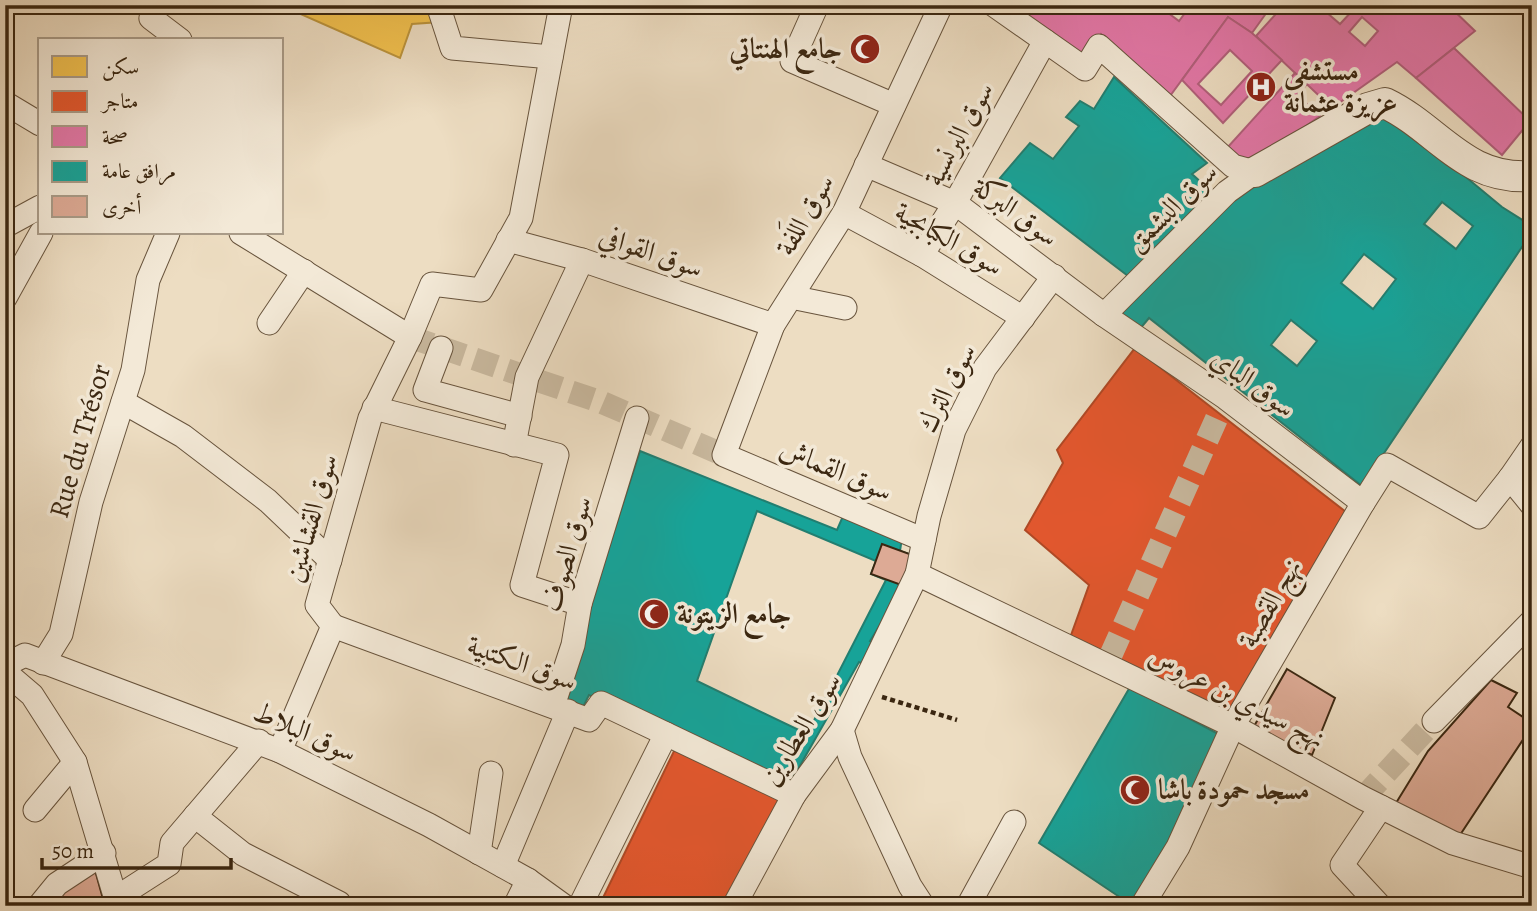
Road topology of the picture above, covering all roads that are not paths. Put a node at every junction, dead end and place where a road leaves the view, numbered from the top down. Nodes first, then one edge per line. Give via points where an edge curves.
1 (155, 5) edge
2 (438, 5) edge
3 (561, 5) edge
4 (817, 5) edge
5 (941, 5) edge
6 (994, 5) edge
7 (177, 38) edge
8 (1045, 41) junction
9 (551, 57) junction
10 (5, 103) edge
11 (894, 105) junction
12 (38, 123) edge
13 (866, 165) junction
14 (1255, 172) junction
15 (1532, 176) edge
16 (955, 203) junction
17 (38, 208) edge
18 (844, 213) junction
19 (5, 226) edge
20 (40, 234) edge
21 (168, 234) edge
22 (243, 234) edge
23 (509, 240) junction
24 (922, 255) junction
25 (582, 260) junction
26 (303, 271) junction
27 (1054, 276) junction
28 (791, 297) junction
29 (5, 298) edge
30 (845, 308) dead end
31 (1104, 315) junction
32 (1023, 317) junction
33 (269, 323) dead end
34 (773, 325) junction
35 (410, 337) junction
36 (441, 348) dead end
37 (123, 402) junction
38 (374, 408) junction
39 (520, 416) junction
40 (637, 418) dead end
41 (514, 445) junction
42 (1532, 446) edge
43 (724, 454) joint
44 (1510, 478) junction
45 (1363, 503) junction
46 (1532, 505) edge
47 (924, 540) junction
48 (330, 561) junction
49 (917, 574) junction
50 (580, 604) junction
51 (1532, 621) edge
52 (333, 626) junction
53 (43, 663) junction
54 (5, 664) edge
55 (5, 672) edge
56 (561, 709) junction
57 (1434, 721) tunnel mouth
58 (1233, 726) junction
59 (842, 730) junction
60 (666, 734) junction
61 (259, 741) junction
62 (280, 751) junction
63 (75, 762) junction
64 (491, 773) dead end
65 (794, 794) junction
66 (1381, 807) junction
67 (35, 810) dead end
68 (195, 816) junction
69 (1014, 822) dead end
70 (104, 853) junction
71 (479, 853) junction
72 (503, 866) junction
73 (1532, 867) edge
74 (528, 880) junction
75 (117, 902) edge
76 (339, 903) dead end
77 (39, 906) edge
78 (515, 906) edge
79 (564, 906) edge
80 (580, 906) edge
81 (734, 906) edge
82 (923, 906) edge
83 (968, 906) edge
84 (1142, 906) edge
85 (1380, 906) edge

1 - 7 street via 150,18
2 - 9 street via 452,48
3 - 9 street
4 - 11 street via 792,61
5 - 11 street, سوق اللَفة
6 - 8 street
8 - 14 street, سوق البشمق via 1085,69 1099,46 1233,166
8 - 16 street, سوق البرنسية
9 - 23 street via 521,218
10 - 12 street
11 - 13 street, سوق اللَفة
13 - 16 street, سوق البركة
13 - 18 street, سوق اللَفة
14 - 15 street via 1368,108 1385,103 1456,155 1489,172
14 - 31 street, سوق البشمق via 1227,192
16 - 24 street, سوق البرنسية
16 - 27 street, سوق البركة
17 - 19 street
18 - 24 street, سوق الكبابجية
18 - 28 street, سوق اللَفة
20 - 29 street
21 - 37 street, Rue du Trésor via 148,280
22 - 26 street
23 - 25 street, سوق القوافي
23 - 35 street, سوق القشاشين via 481,290 432,284
24 - 32 street, سوق الكبابجية
25 - 34 street, سوق القوافي
25 - 39 street via 527,377
26 - 33 street
26 - 35 street
27 - 31 street
27 - 32 street, سوق الترك
28 - 30 street
28 - 34 street, سوق اللَفة
31 - 45 street, سوق الباي via 1222,406
32 - 47 street, سوق الترك via 985,368 954,430
34 - 43 street, سوق اللَفة
35 - 38 street, سوق القشاشين
36 - 39 street via 425,390
37 - 48 street via 183,436 268,500
37 - 53 street, Rue du Trésor via 91,502 61,634
38 - 41 street
38 - 48 street, سوق القشاشين
39 - 41 street
40 - 50 street, سوق الصوف
41 - 50 street via 557,455 522,585
42 - 44 street
43 - 47 street, سوق القماش
44 - 45 street, نهج القصبة via 1479,517 1387,465
44 - 46 street
45 - 58 street, نهج القصبة
47 - 49 street, سوق العطارين
48 - 52 street, سوق القشاشين via 317,605
49 - 58 street, نهج سيدي بن عروس via 1108,660
49 - 59 street, سوق العطارين
50 - 56 street, سوق الصوف
51 - 57 street
52 - 56 street, سوق الكتبية
52 - 62 street
53 - 54 street, سوق البلاط via 25,655
53 - 61 street, سوق البلاط
55 - 63 street via 32,695
56 - 60 street, سوق الكتبية via 589,720 601,704
56 - 72 street, سوق الصوف
58 - 66 street, نهج سيدي بن عروس
58 - 84 street, نهج القصبة via 1178,847
59 - 65 street, سوق العطارين
59 - 82 street via 850,757
60 - 65 street, سوق الكتبية
60 - 80 street
61 - 62 street, سوق البلاط
61 - 68 street
62 - 71 street, سوق البلاط
63 - 67 street
63 - 70 street
64 - 71 street
65 - 81 street, سوق العطارين
66 - 73 street, نهج سيدي بن عروس via 1452,843
66 - 85 street via 1342,864
68 - 75 street via 172,843 169,864
68 - 76 street via 243,854
69 - 83 street
70 - 75 street
70 - 77 street via 57,884
71 - 72 street, سوق البلاط
72 - 74 street, سوق البلاط
74 - 78 street
74 - 79 street, سوق البلاط

